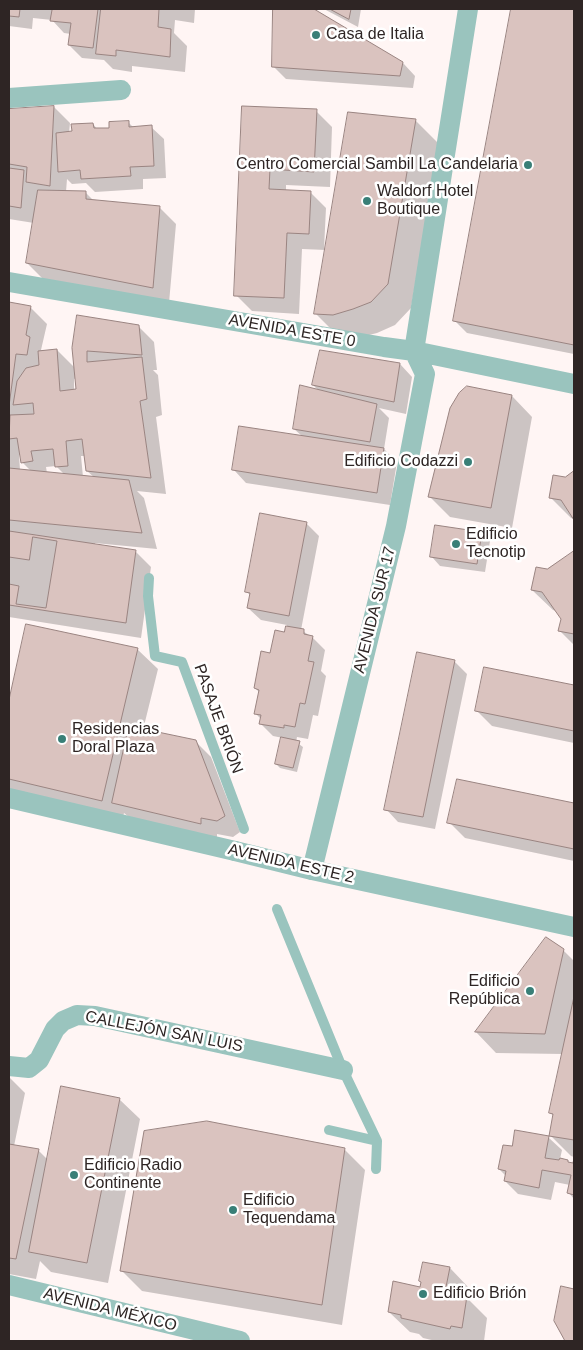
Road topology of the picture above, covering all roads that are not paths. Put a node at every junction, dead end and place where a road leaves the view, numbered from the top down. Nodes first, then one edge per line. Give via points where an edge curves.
1 (468, 9) edge
2 (121, 90) dead end
3 (9, 98) edge
4 (9, 282) edge
5 (414, 351) junction
6 (574, 384) edge
7 (149, 578) dead end
8 (9, 798) edge
9 (244, 829) dead end
10 (312, 870) junction
11 (277, 909) dead end
12 (574, 928) edge
13 (9, 1066) edge
14 (343, 1070) junction
15 (329, 1130) dead end
16 (377, 1141) junction
17 (376, 1170) dead end
18 (9, 1285) edge
19 (240, 1341) edge

1 - 5 street
2 - 3 street
4 - 5 street, AVENIDA ESTE 0
5 - 6 street, AVENIDA ESTE 0
5 - 10 street, AVENIDA SUR 17 via 425,374 400,507
7 - 9 lane, PASAJE BRIÓN via 155,656 182,662
8 - 10 street, AVENIDA ESTE 2, bridge
10 - 12 street, AVENIDA ESTE 2
11 - 14 lane
13 - 14 street, CALLEJÓN SAN LUIS via 29,1068 39,1060 55,1029 78,1015
14 - 16 lane
15 - 16 lane
16 - 17 lane
18 - 19 street, AVENIDA MÉXICO

